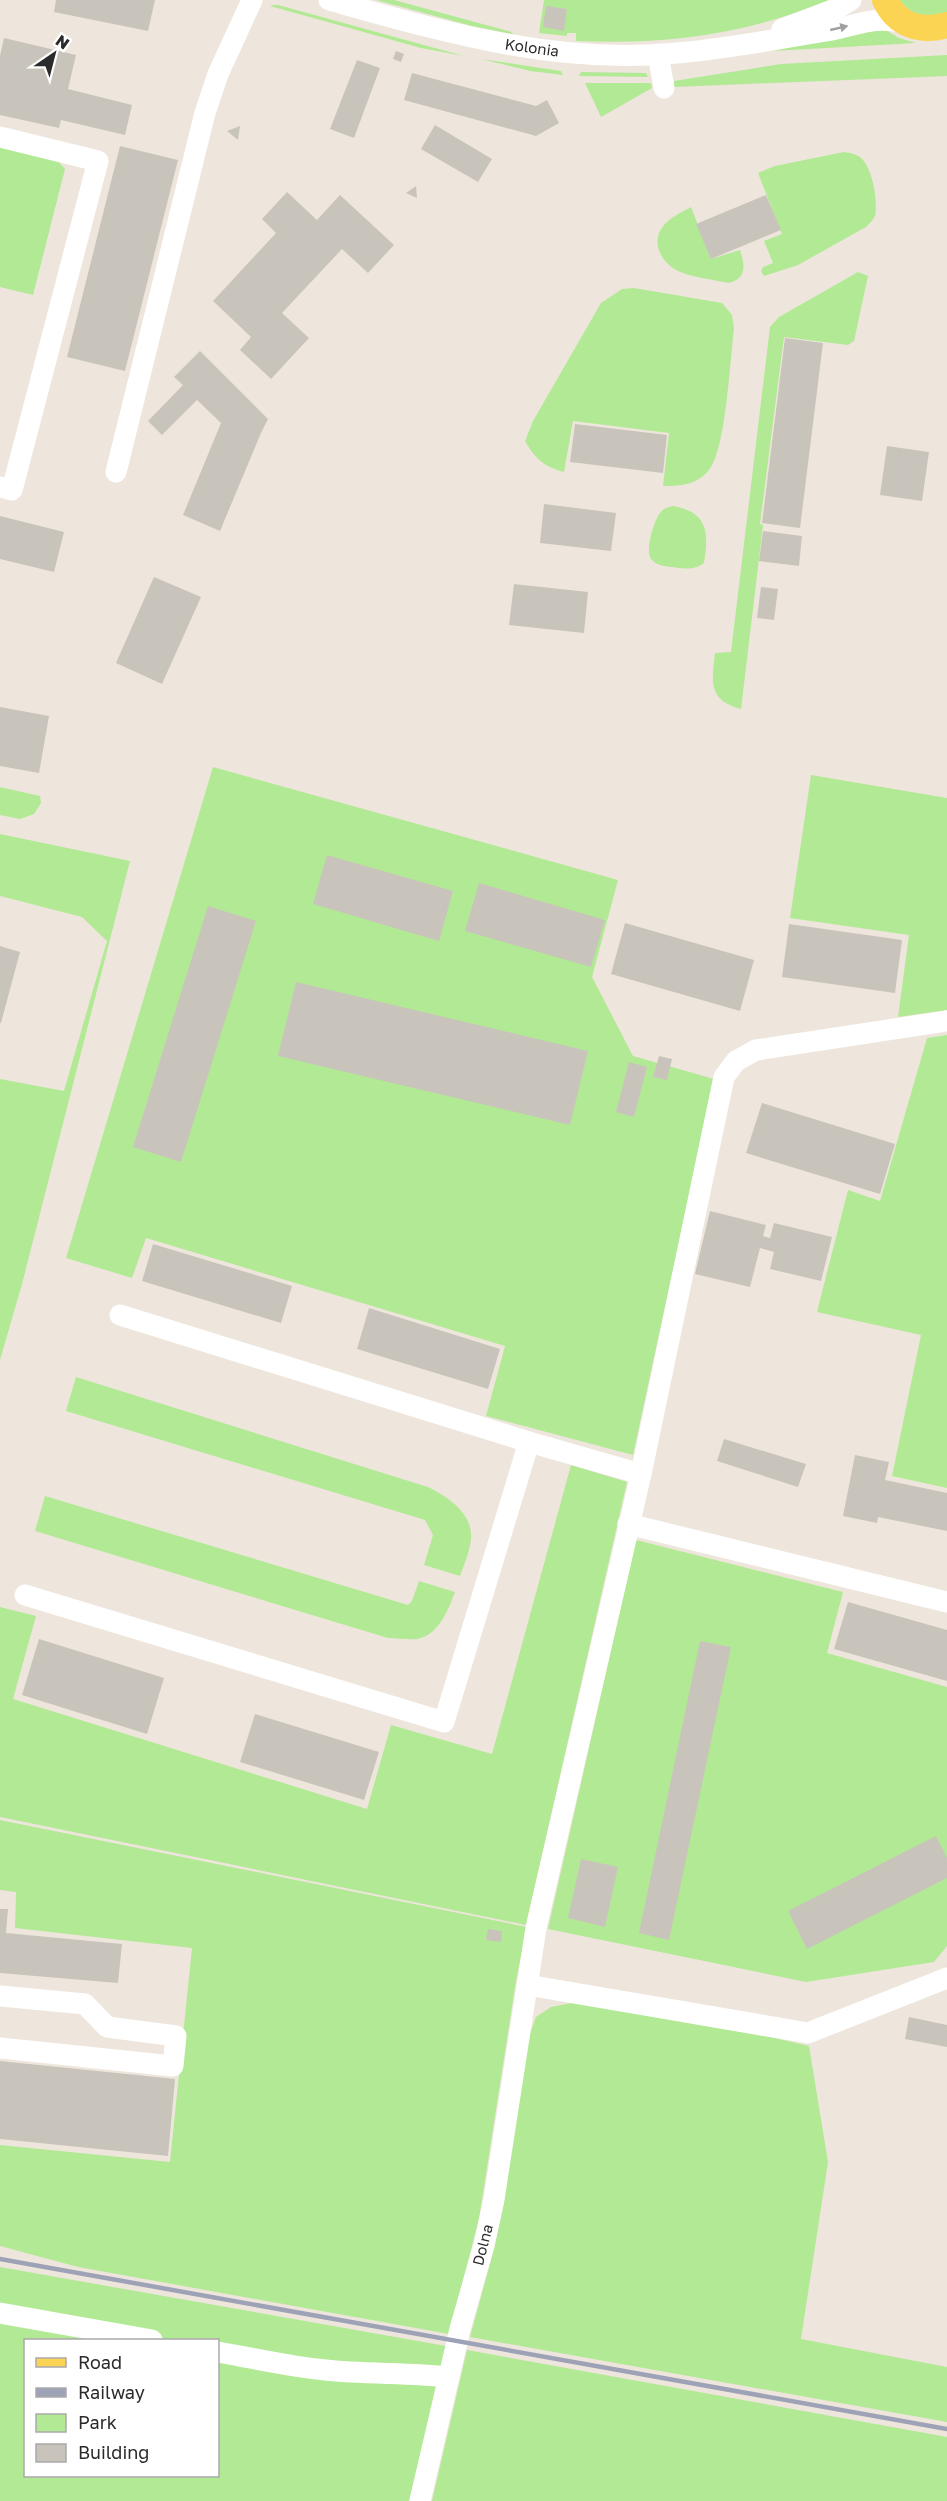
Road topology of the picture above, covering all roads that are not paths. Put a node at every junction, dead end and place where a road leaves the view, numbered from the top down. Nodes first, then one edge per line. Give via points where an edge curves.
1 (252, 0) edge
2 (329, 0) edge
3 (850, 0) edge
4 (885, 0) edge
5 (905, 23) junction
6 (947, 25) edge
7 (740, 45) junction
8 (658, 54) junction
9 (664, 88) dead end
10 (0, 137) edge
11 (116, 472) dead end
12 (0, 487) edge
13 (947, 1021) edge
14 (120, 1315) dead end
15 (529, 1442) junction
16 (641, 1474) junction
17 (628, 1524) junction
18 (25, 1595) dead end
19 (947, 1602) edge
20 (947, 1978) edge
21 (527, 1985) junction
22 (0, 1996) edge
23 (0, 2048) edge
24 (0, 2313) edge
25 (146, 2339) edge
26 (219, 2352) edge
27 (449, 2377) junction
28 (420, 2501) edge

1 - 11 street via 205,112
2 - 8 street, Kolonia via 456,35 528,49
3 - 7 street, Kolonia
4 - 5 main road via 894,15
5 - 6 main road via 934,29
7 -> 5 street, Kolonia via 874,19
7 - 8 street, Kolonia
8 - 9 street
10 - 12 street via 98,161 12,490
13 - 16 street, Dolna via 756,1050 736,1061 724,1077
14 - 15 street
15 - 16 street
15 - 18 street via 444,1722
16 - 17 street, Dolna
17 - 19 street
17 - 21 street, Dolna via 536,1928
20 - 21 street via 808,2033
21 - 27 street, Dolna via 494,2199
22 - 23 street via 85,2004 107,2027 176,2036 173,2066
24 - 25 street
26 - 27 street via 294,2366
27 - 28 street, Dolna

